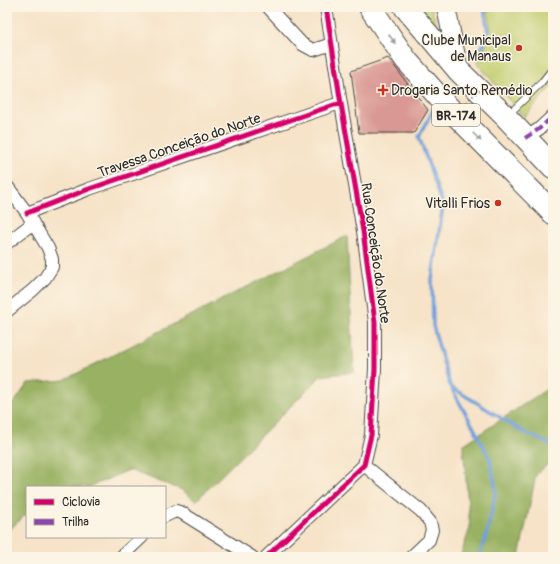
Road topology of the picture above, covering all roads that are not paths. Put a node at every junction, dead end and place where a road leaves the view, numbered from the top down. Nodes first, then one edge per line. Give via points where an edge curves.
1 (268, 7) edge
2 (326, 7) edge
3 (370, 7) edge
4 (405, 7) edge
5 (446, 7) edge
6 (332, 44) junction
7 (553, 68) edge
8 (459, 71) junction
9 (341, 104) junction
10 (553, 116) edge
11 (506, 117) junction
12 (525, 138) junction
13 (553, 167) edge
14 (7, 186) edge
15 (549, 207) edge
16 (27, 213) junction
17 (33, 224) junction
18 (7, 243) edge
19 (7, 311) edge
20 (364, 465) junction
21 (166, 516) edge
22 (141, 538) edge
23 (122, 557) edge
24 (252, 557) edge
25 (266, 557) edge
26 (411, 557) edge

1 - 6 street via 302,44 313,50
2 - 6 street, Rua Conceição do Norte
3 -> 15 highway, BR-174 via 406,60 447,106
4 - 8 highway, BR-174
5 - 8 street
6 - 9 street, Rua Conceição do Norte
7 - 11 lane
8 - 11 highway, BR-174
9 - 16 street, Travessa Conceição do Norte via 89,188
9 - 20 street, Rua Conceição do Norte via 363,231 375,322 371,435
10 - 12 street
11 - 12 highway, BR-174
12 - 13 highway, BR-174
14 - 16 street
16 - 17 street
17 - 18 street
17 - 19 street via 50,253 52,267 33,290
20 - 25 street
20 - 26 street via 421,511 430,522 432,530 428,540
21 - 24 street via 176,511 182,513
22 - 23 street

